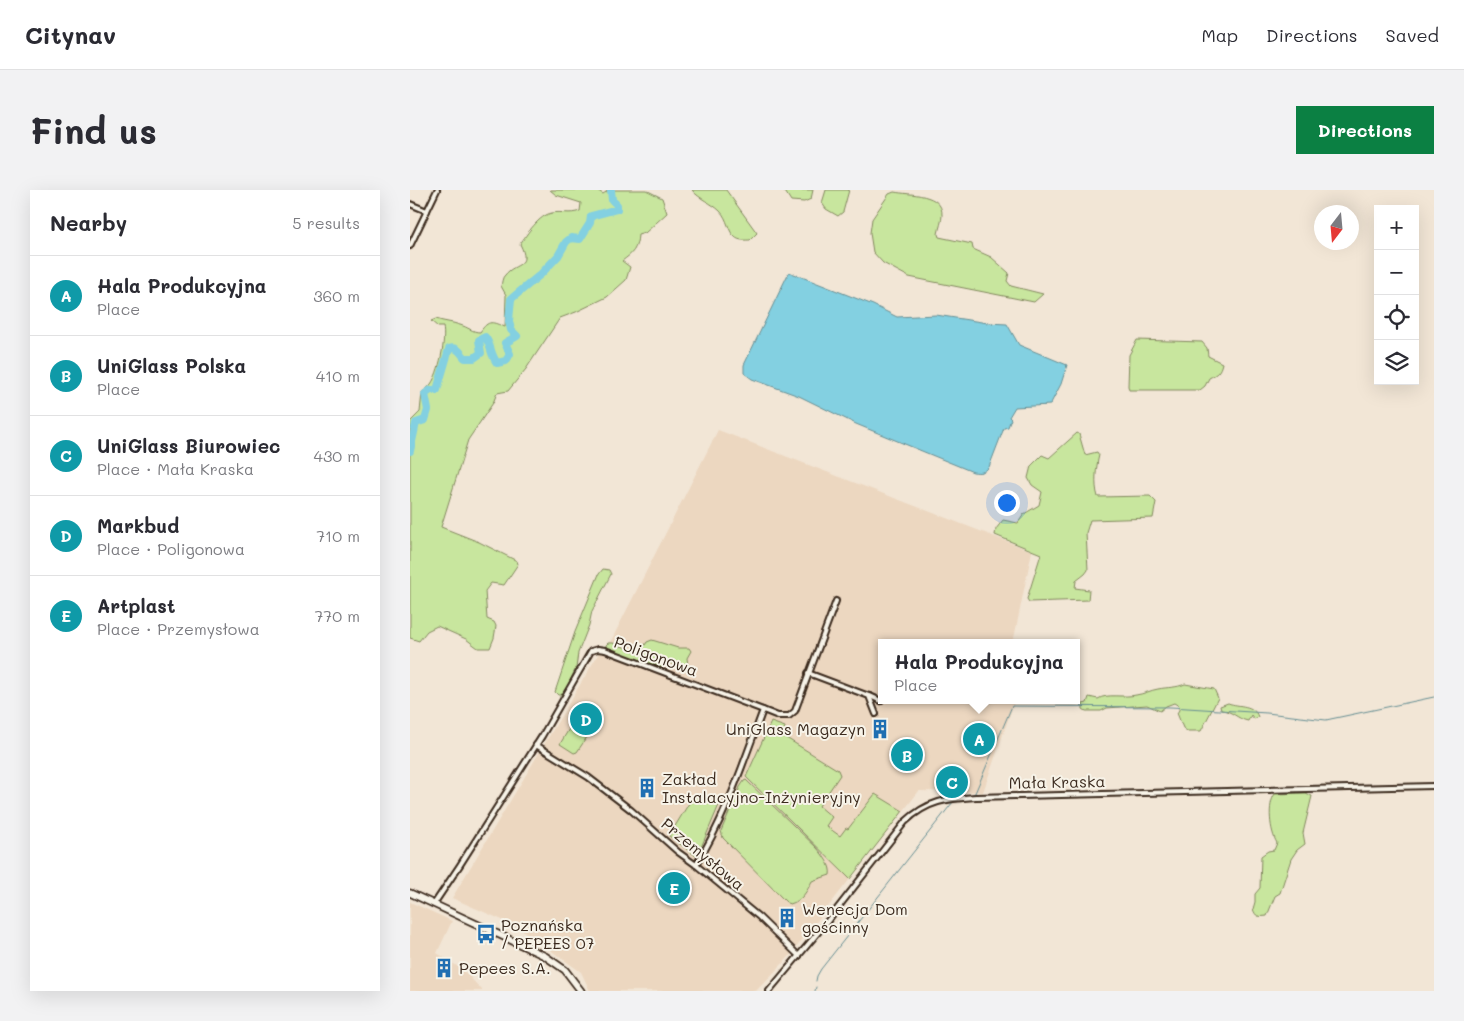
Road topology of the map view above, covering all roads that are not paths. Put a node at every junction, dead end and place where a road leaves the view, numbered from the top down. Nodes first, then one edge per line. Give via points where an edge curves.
1 (437, 190) edge
2 (410, 204) edge
3 (427, 211) junction
4 (410, 246) edge
5 (836, 601) dead end
6 (808, 673) junction
7 (869, 696) junction
8 (878, 700) edge
9 (763, 710) junction
10 (876, 714) dead end
11 (536, 745) junction
12 (1434, 786) edge
13 (696, 865) junction
14 (410, 893) edge
15 (434, 904) junction
16 (799, 956) junction
17 (581, 991) edge
18 (769, 991) edge

1 - 3 street
2 - 3 street
3 - 4 street
5 - 6 street, Poligonowa
6 - 7 street
6 - 9 street, Poligonowa via 792,714 784,717
7 - 8 street
7 - 10 street
9 - 11 street, Poligonowa via 598,649 591,652
9 - 13 street via 720,818
11 - 13 street, Przemysłowa via 599,785
11 - 15 street, Poligonowa
12 - 16 street, Mała Kraska via 976,797 940,801 925,806 905,822
13 - 16 street, Przemysłowa via 766,923
14 - 15 main road
15 - 17 main road via 545,956 568,973
16 - 18 street, Mała Kraska

